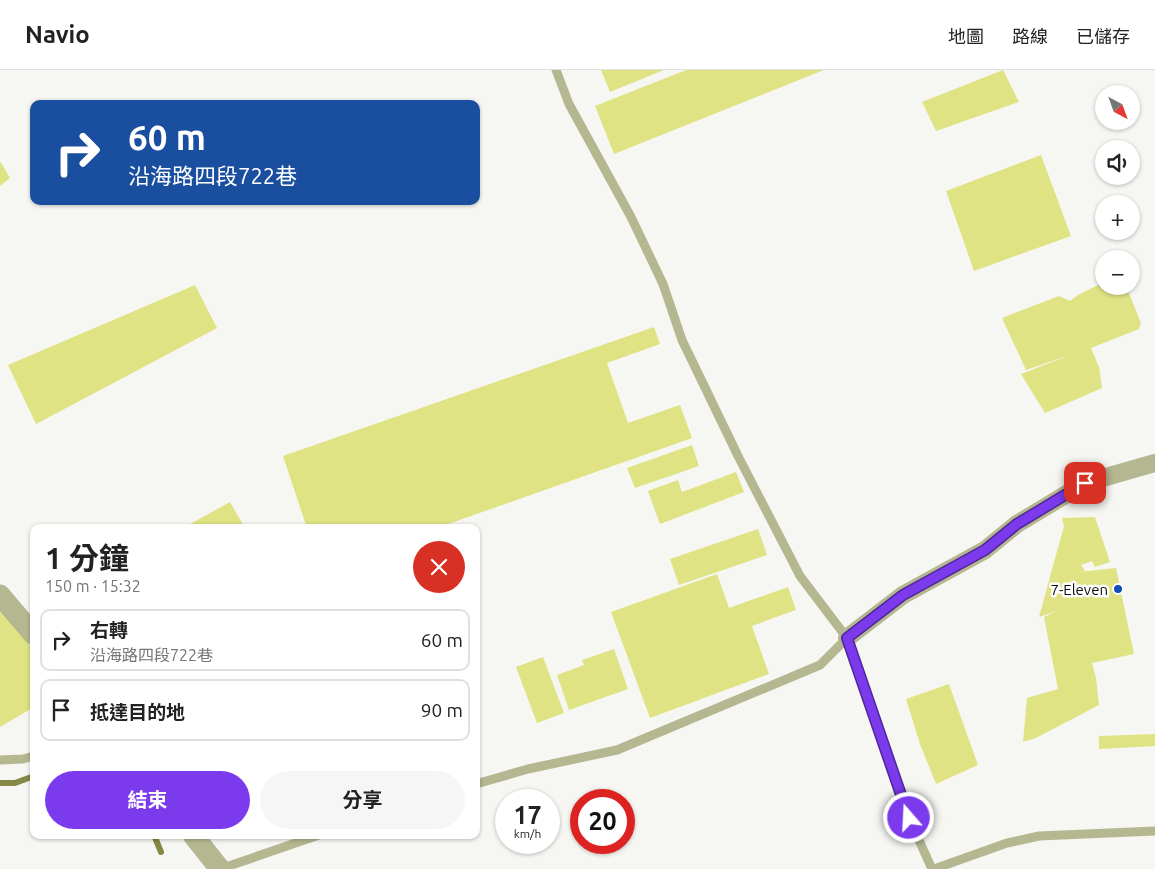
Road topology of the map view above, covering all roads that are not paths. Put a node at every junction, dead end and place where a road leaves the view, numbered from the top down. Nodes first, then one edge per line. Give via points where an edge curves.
1 (556, 70) edge
2 (1155, 462) edge
3 (0, 595) edge
4 (30, 630) edge
5 (847, 638) junction
6 (30, 757) edge
7 (0, 760) edge
8 (480, 783) edge
9 (1155, 831) edge
10 (196, 839) edge
11 (307, 839) edge
12 (220, 869) edge
13 (933, 869) edge

1 - 5 lane via 570,104 663,284 682,340 800,576
2 - 5 street via 1085,483 1017,524 985,550 903,595
3 - 4 street
5 - 8 lane via 820,665 616,750
5 - 13 lane via 909,818
6 - 7 lane
9 - 13 lane via 1039,836 1007,843
10 - 12 street
11 - 12 lane

